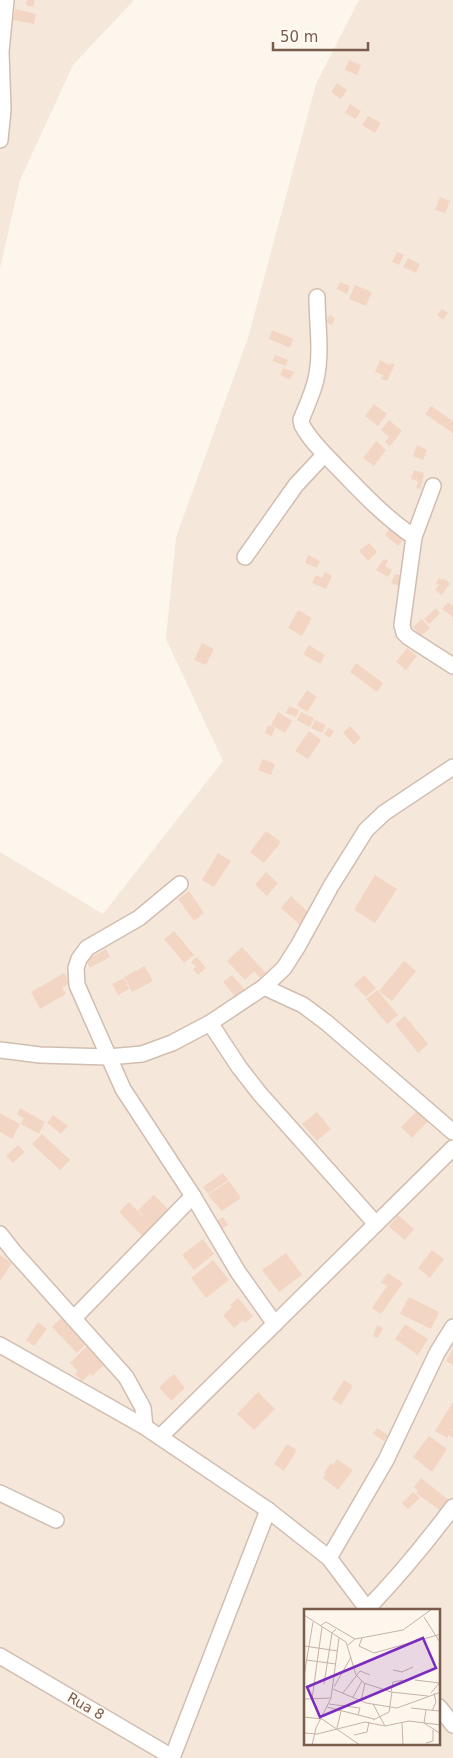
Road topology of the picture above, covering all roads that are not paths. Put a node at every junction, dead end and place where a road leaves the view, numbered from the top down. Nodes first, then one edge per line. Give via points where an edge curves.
1 (6, 0) edge
2 (0, 140) edge
3 (317, 296) dead end
4 (324, 455) junction
5 (432, 486) dead end
6 (414, 537) junction
7 (245, 557) dead end
8 (453, 666) edge
9 (453, 767) edge
10 (180, 884) dead end
11 (264, 987) junction
12 (210, 1023) junction
13 (0, 1050) edge
14 (108, 1057) junction
15 (453, 1132) edge
16 (453, 1148) edge
17 (193, 1196) junction
18 (376, 1224) junction
19 (0, 1234) edge
20 (74, 1318) junction
21 (275, 1324) junction
22 (453, 1326) edge
23 (0, 1345) edge
24 (144, 1426) junction
25 (160, 1437) junction
26 (0, 1493) edge
27 (453, 1507) edge
28 (268, 1510) junction
29 (56, 1520) dead end
30 (329, 1558) junction
31 (366, 1609) edge
32 (368, 1609) edge
33 (0, 1656) edge
34 (440, 1708) edge
35 (453, 1725) edge
36 (172, 1757) edge

1 - 2 street via 1,52 3,110
3 - 4 street via 320,342 316,381 301,420 305,431
4 - 6 street via 394,524
4 - 7 street via 296,486
5 - 6 street
6 - 8 street via 402,629 408,637
9 - 11 street via 384,813 366,830 284,968
10 - 14 street via 139,918 87,948 79,959 77,985
11 - 12 street
11 - 15 street via 303,1005 327,1022
12 - 14 street via 172,1044 142,1054
12 - 18 street via 260,1094
13 - 14 street
14 - 17 street via 123,1089
16 - 18 street
17 - 20 street
17 - 21 street via 238,1272
18 - 21 street
19 - 20 street
20 - 24 street via 126,1377 143,1408
21 - 25 street
22 - 30 street via 437,1352 386,1460
23 - 24 street
24 - 25 street
25 - 28 street
26 - 29 street
27 - 32 street via 419,1552
28 - 30 street
28 - 36 street
30 - 31 street
33 - 36 street, Rua 8
34 - 35 street

